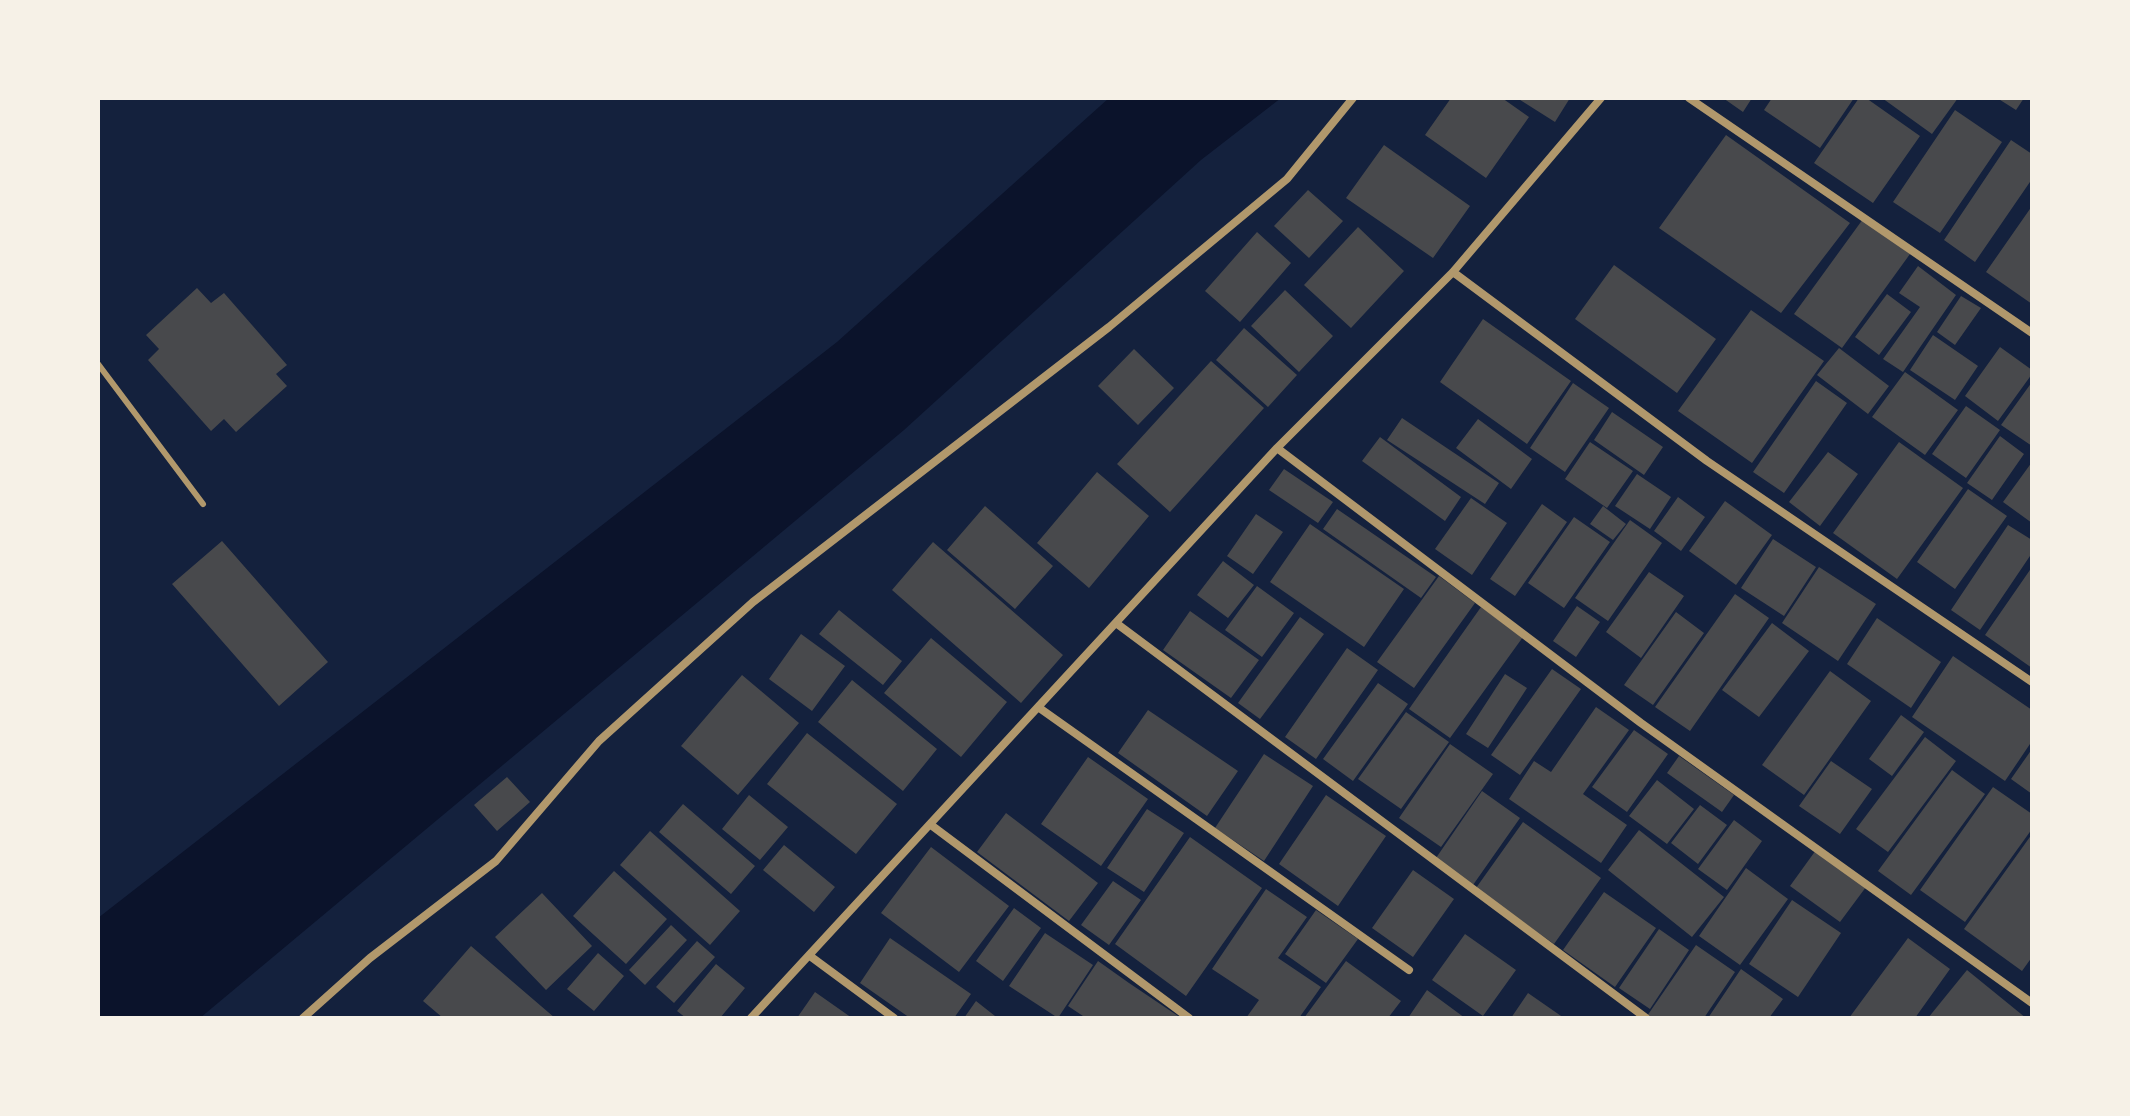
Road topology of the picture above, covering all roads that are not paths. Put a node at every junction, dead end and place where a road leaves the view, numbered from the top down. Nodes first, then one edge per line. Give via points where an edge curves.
1 (1353, 98) edge
2 (1601, 98) edge
3 (1689, 98) edge
4 (1453, 272) junction
5 (2032, 333) edge
6 (98, 364) edge
7 (1277, 448) junction
8 (203, 504) dead end
9 (1116, 623) junction
10 (2032, 682) edge
11 (1038, 707) junction
12 (931, 825) junction
13 (810, 956) junction
14 (1409, 970) dead end
15 (2032, 1003) edge
16 (303, 1018) edge
17 (751, 1018) edge
18 (894, 1018) edge
19 (1189, 1018) edge
20 (1646, 1018) edge

1 - 16 street via 1287,179 1109,327 753,602 599,741 496,861 370,958
2 - 4 street
3 - 5 street
4 - 7 street
4 - 10 street via 1707,461
6 - 8 lane
7 - 9 street
7 - 15 street via 1641,723
9 - 11 street
9 - 20 street
11 - 12 street
11 - 14 street
12 - 13 street
12 - 19 street
13 - 17 street
13 - 18 street

